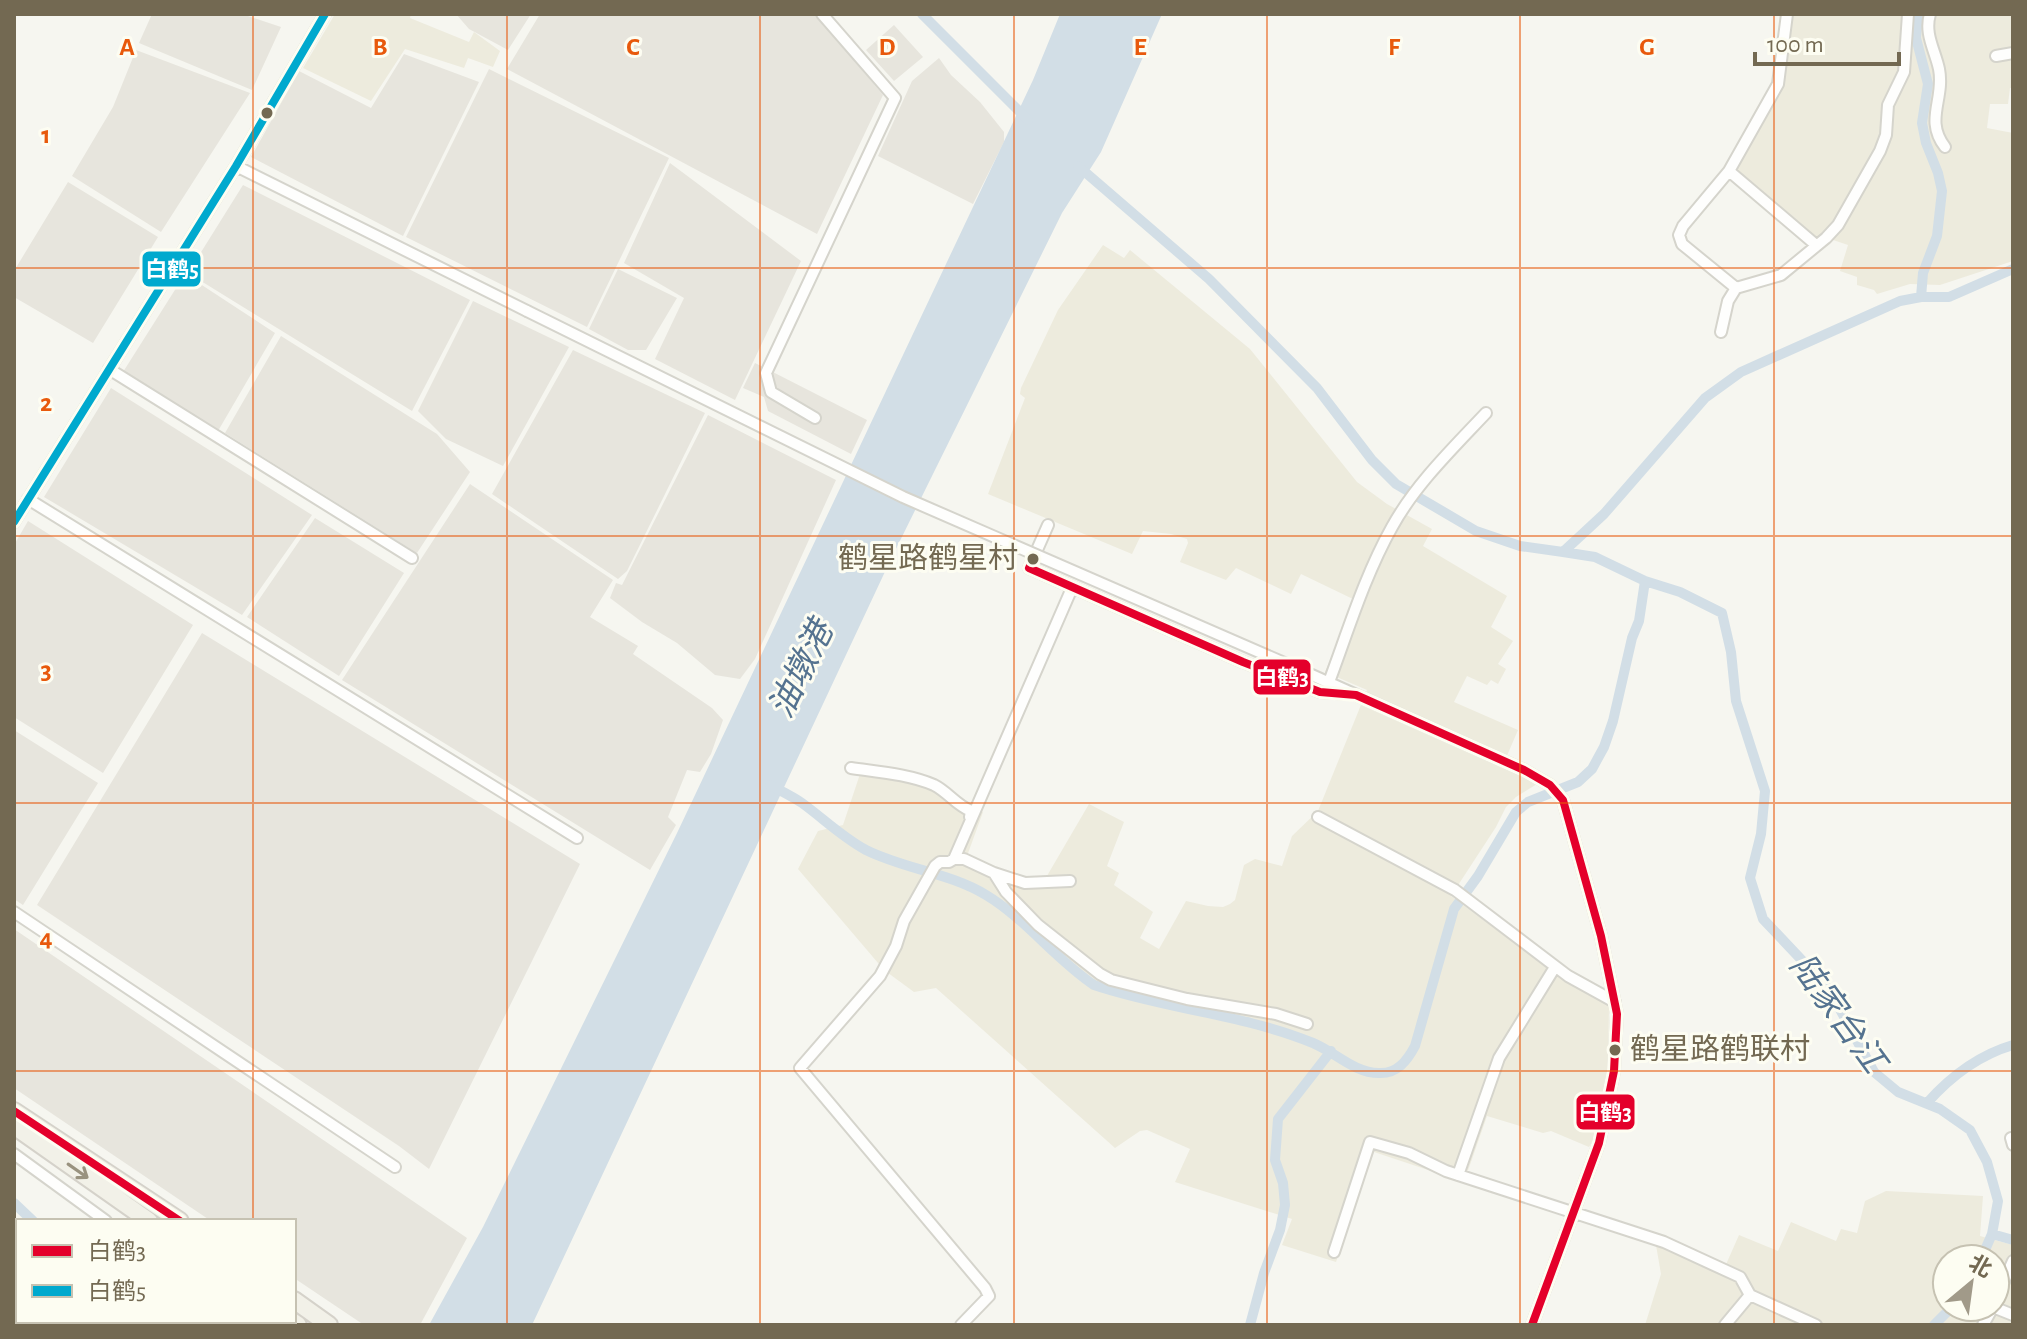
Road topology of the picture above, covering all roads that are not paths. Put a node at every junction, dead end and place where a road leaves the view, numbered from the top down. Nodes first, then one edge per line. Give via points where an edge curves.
1 (325, 14) edge
2 (822, 14) edge
3 (1787, 14) edge
4 (1908, 14) edge
5 (1930, 14) edge
6 (1918, 26) junction
7 (2013, 53) edge
8 (1996, 56) dead end
9 (1945, 147) dead end
10 (236, 166) junction
11 (1729, 171) junction
12 (1816, 245) junction
13 (1736, 288) junction
14 (1721, 332) dead end
15 (109, 369) junction
16 (1486, 413) dead end
17 (815, 418) dead end
18 (28, 499) junction
19 (14, 522) edge
20 (1048, 525) dead end
21 (412, 558) dead end
22 (1072, 588) junction
23 (1329, 682) junction
24 (1356, 695) junction
25 (851, 768) dead end
26 (970, 817) junction
27 (1318, 817) dead end
28 (577, 838) dead end
29 (954, 859) junction
30 (994, 873) junction
31 (1070, 881) dead end
32 (14, 912) edge
33 (1555, 967) junction
34 (1615, 1002) junction
35 (1307, 1024) dead end
36 (14, 1111) edge
37 (14, 1126) edge
38 (14, 1154) edge
39 (395, 1167) dead end
40 (1458, 1175) junction
41 (1574, 1213) junction
42 (103, 1219) edge
43 (146, 1219) edge
44 (178, 1219) edge
45 (1334, 1252) dead end
46 (1750, 1295) junction
47 (296, 1301) edge
48 (329, 1325) edge
49 (961, 1325) edge
50 (1532, 1325) edge
51 (1725, 1325) edge
52 (1816, 1325) edge

1 - 10 street
2 - 17 street via 895,98 766,373 771,392
3 - 11 street via 1781,77
4 - 6 street
5 - 6 street
6 - 9 street via 1940,79 1934,127
6 - 12 street via 1888,105 1880,151 1838,225
7 - 8 street
10 - 15 street
10 - 23 street, bridge via 903,497
11 - 12 street
11 - 13 street via 1679,235 1682,244
12 - 13 street via 1781,275
13 - 14 street
15 - 18 street
15 - 21 street
16 - 23 street via 1401,514 1375,564
18 - 19 street
18 - 28 street
20 - 22 street via 1029,568
22 - 24 street via 1320,692
22 - 26 street
23 - 24 street
24 - 34 street via 1524,770 1563,800
25 - 26 street via 934,785 971,811
26 - 29 street
27 - 33 street via 1455,890
29 - 30 street
29 - 49 street via 935,866 880,976 800,1068 985,1288 989,1296 984,1304
30 - 31 street via 1025,883
30 - 35 street via 1038,925 1111,980
32 - 39 street
33 - 34 street
33 - 40 street via 1499,1058
34 - 41 street via 1617,1049 1606,1120
36 - 44 main road
37 -> 43 main road
38 - 42 street
40 - 41 street
40 - 45 street via 1370,1142
41 - 46 street via 1664,1242 1740,1277
41 - 50 street
46 - 51 street
46 - 52 street
47 - 48 main road

